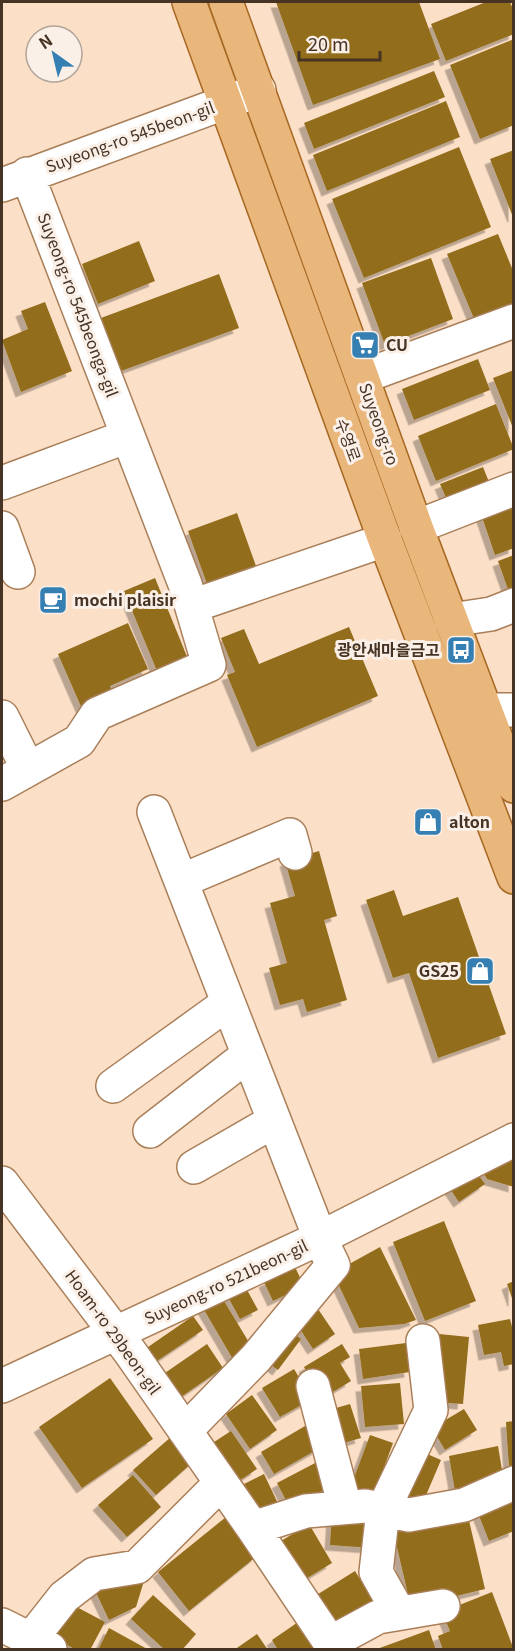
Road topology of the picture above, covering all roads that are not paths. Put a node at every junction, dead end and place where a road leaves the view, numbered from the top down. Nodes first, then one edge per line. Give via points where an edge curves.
1 (189, 2) edge
2 (226, 2) edge
3 (259, 90) junction
4 (226, 101) junction
5 (14, 179) edge
6 (513, 321) edge
7 (362, 377) junction
8 (128, 436) junction
9 (2, 483) edge
10 (513, 489) edge
11 (416, 526) junction
12 (2, 528) edge
13 (385, 540) junction
14 (18, 572) dead end
15 (192, 606) junction
16 (513, 606) edge
17 (451, 620) junction
18 (499, 710) edge
19 (2, 717) edge
20 (15, 776) edge
21 (513, 786) edge
22 (154, 812) dead end
23 (295, 853) dead end
24 (513, 877) edge
25 (181, 881) junction
26 (228, 1003) junction
27 (248, 1055) junction
28 (113, 1086) dead end
29 (274, 1121) junction
30 (150, 1131) dead end
31 (513, 1140) edge
32 (194, 1167) dead end
33 (2, 1183) edge
34 (320, 1238) junction
35 (116, 1333) junction
36 (423, 1341) dead end
37 (2, 1386) edge
38 (313, 1386) dead end
39 (185, 1431) junction
40 (513, 1483) edge
41 (221, 1484) junction
42 (345, 1507) junction
43 (383, 1510) junction
44 (253, 1528) junction
45 (443, 1606) dead end
46 (399, 1613) junction
47 (2, 1625) edge
48 (41, 1645) edge
49 (332, 1646) edge

1 - 4 main road, 수영로
2 - 3 main road, Suyeong-ro
3 - 4 street, Suyeong-ro 545beon-gil
3 - 7 main road, Suyeong-ro
4 - 5 street, Suyeong-ro 545beon-gil
4 - 13 main road, 수영로
5 - 8 street, Suyeong-ro 545beonga-gil
6 - 7 street
7 - 11 main road, Suyeong-ro
8 - 9 street
8 - 15 street, Suyeong-ro 545beonga-gil
10 - 11 street
11 - 17 main road, Suyeong-ro
12 - 14 street
13 - 15 street
13 - 24 main road, 수영로
15 - 20 street, Suyeong-ro 545beonga-gil via 209,665 97,714 79,741
16 - 17 street
17 - 18 main road, Suyeong-ro
18 - 21 main road, Suyeong-ro
19 - 20 street, Suyeong-ro 545beonga-gil
22 - 25 street
23 - 25 street via 290,835
25 - 26 street
26 - 27 street
26 - 28 street
27 - 29 street
27 - 30 street
29 - 32 street
29 - 34 street
31 - 34 street, Suyeong-ro 521beon-gil
33 - 35 street, Hoam-ro 29beon-gil
34 - 35 street, Suyeong-ro 521beon-gil
34 - 39 street, Suyeong-ro 521beon-gil via 333,1265 256,1358
35 - 37 street, Suyeong-ro 521beon-gil
35 - 39 street, Hoam-ro 29beon-gil
36 - 43 street via 431,1410
38 - 42 street
39 - 41 street, Hoam-ro 29beon-gil
40 - 43 street via 464,1505 409,1515
41 - 44 street, Hoam-ro 29beon-gil
41 - 48 street via 137,1567 94,1574 64,1597
42 - 43 street
42 - 44 street via 306,1510
43 - 46 street via 376,1572
44 - 49 street, Hoam-ro 29beon-gil
45 - 46 street, Hoam-ro 29beon-gil
46 - 49 street, Hoam-ro 29beon-gil via 378,1617
47 - 48 street

